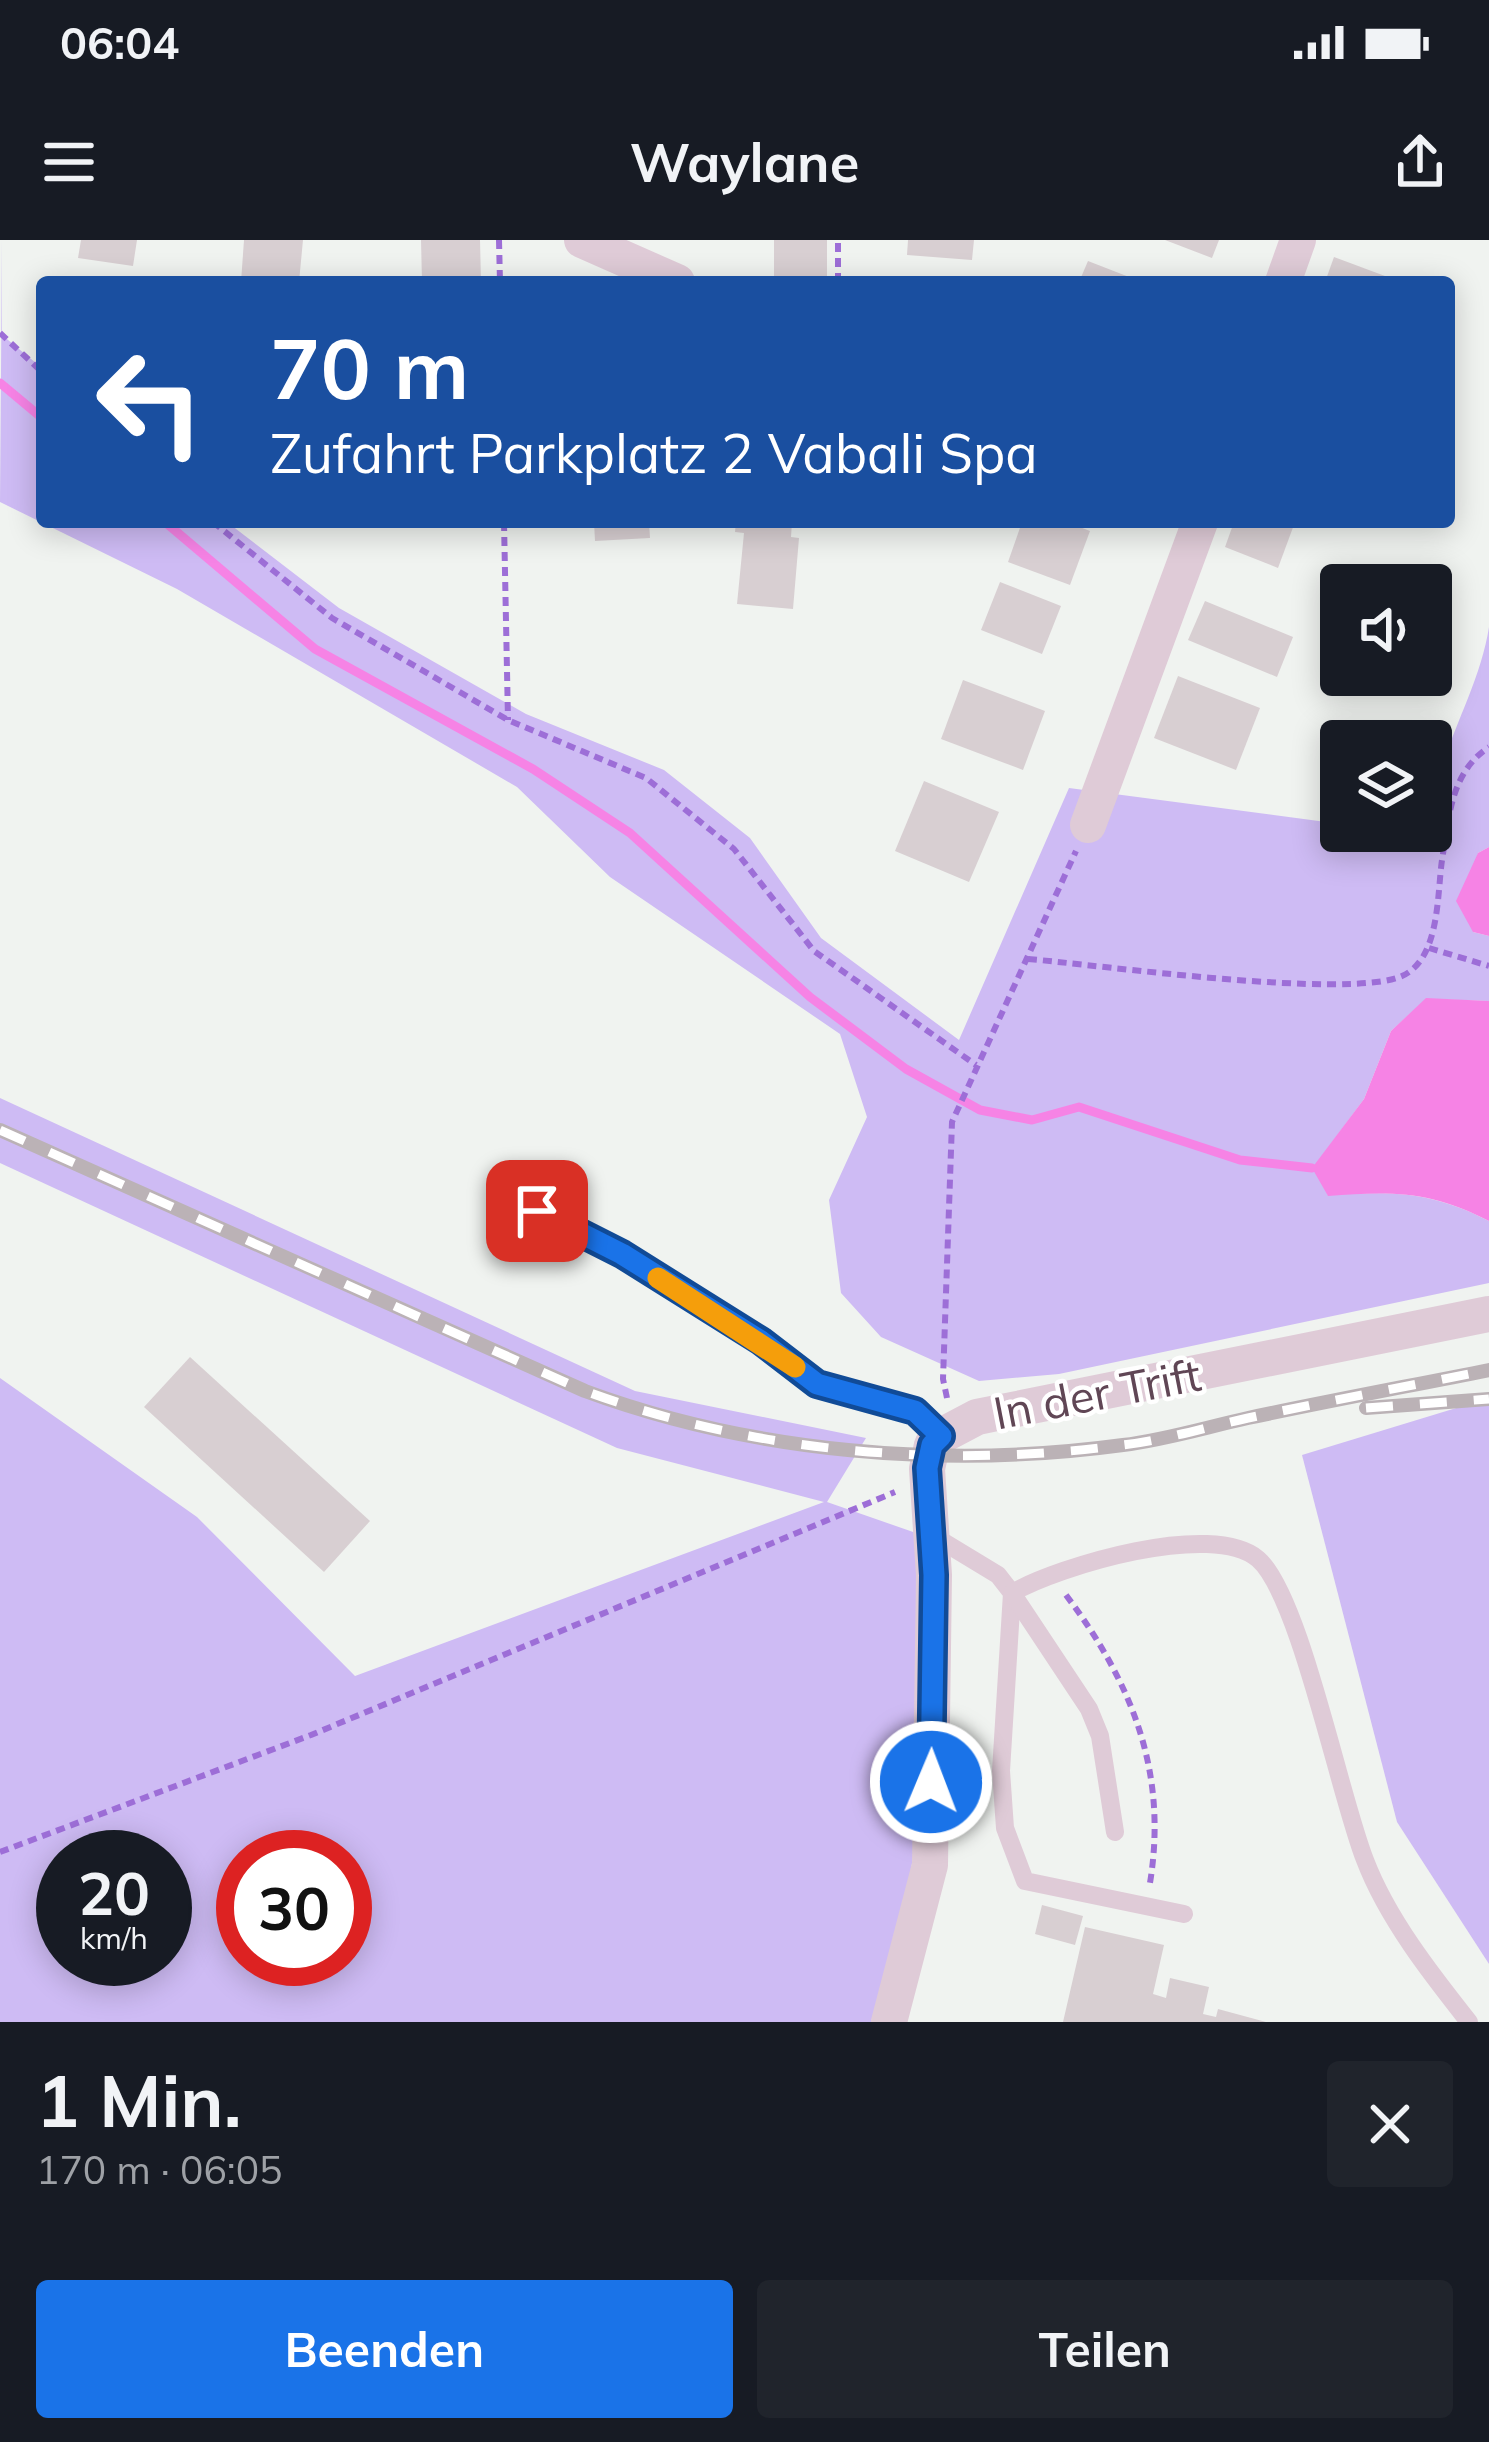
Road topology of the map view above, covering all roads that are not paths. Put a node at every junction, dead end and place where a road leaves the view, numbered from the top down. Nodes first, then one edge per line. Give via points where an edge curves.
1 (582, 240) edge
2 (1298, 240) edge
3 (663, 276) edge
4 (1285, 276) edge
5 (1198, 528) edge
6 (1088, 825) road end
7 (537, 1211) dead end
8 (1489, 1315) edge
9 (947, 1431) junction
10 (932, 1535) junction
11 (1012, 1593) junction
12 (1114, 1832) dead end
13 (1184, 1914) dead end
14 (890, 2022) edge
15 (1469, 2022) edge

1 - 3 street
2 - 4 street
5 - 6 street
7 - 9 lane via 622,1254 817,1384 915,1411
8 - 9 street, In der Trift
9 - 10 street, In der Trift via 929,1454
10 - 11 lane via 998,1575
10 - 14 street, In der Trift via 930,1865
11 - 12 lane via 1089,1709
11 - 13 lane via 1001,1771 1006,1828 1025,1880
11 - 15 lane via 1044,1575 1127,1554 1214,1543 1253,1554 1291,1619 1366,1864

